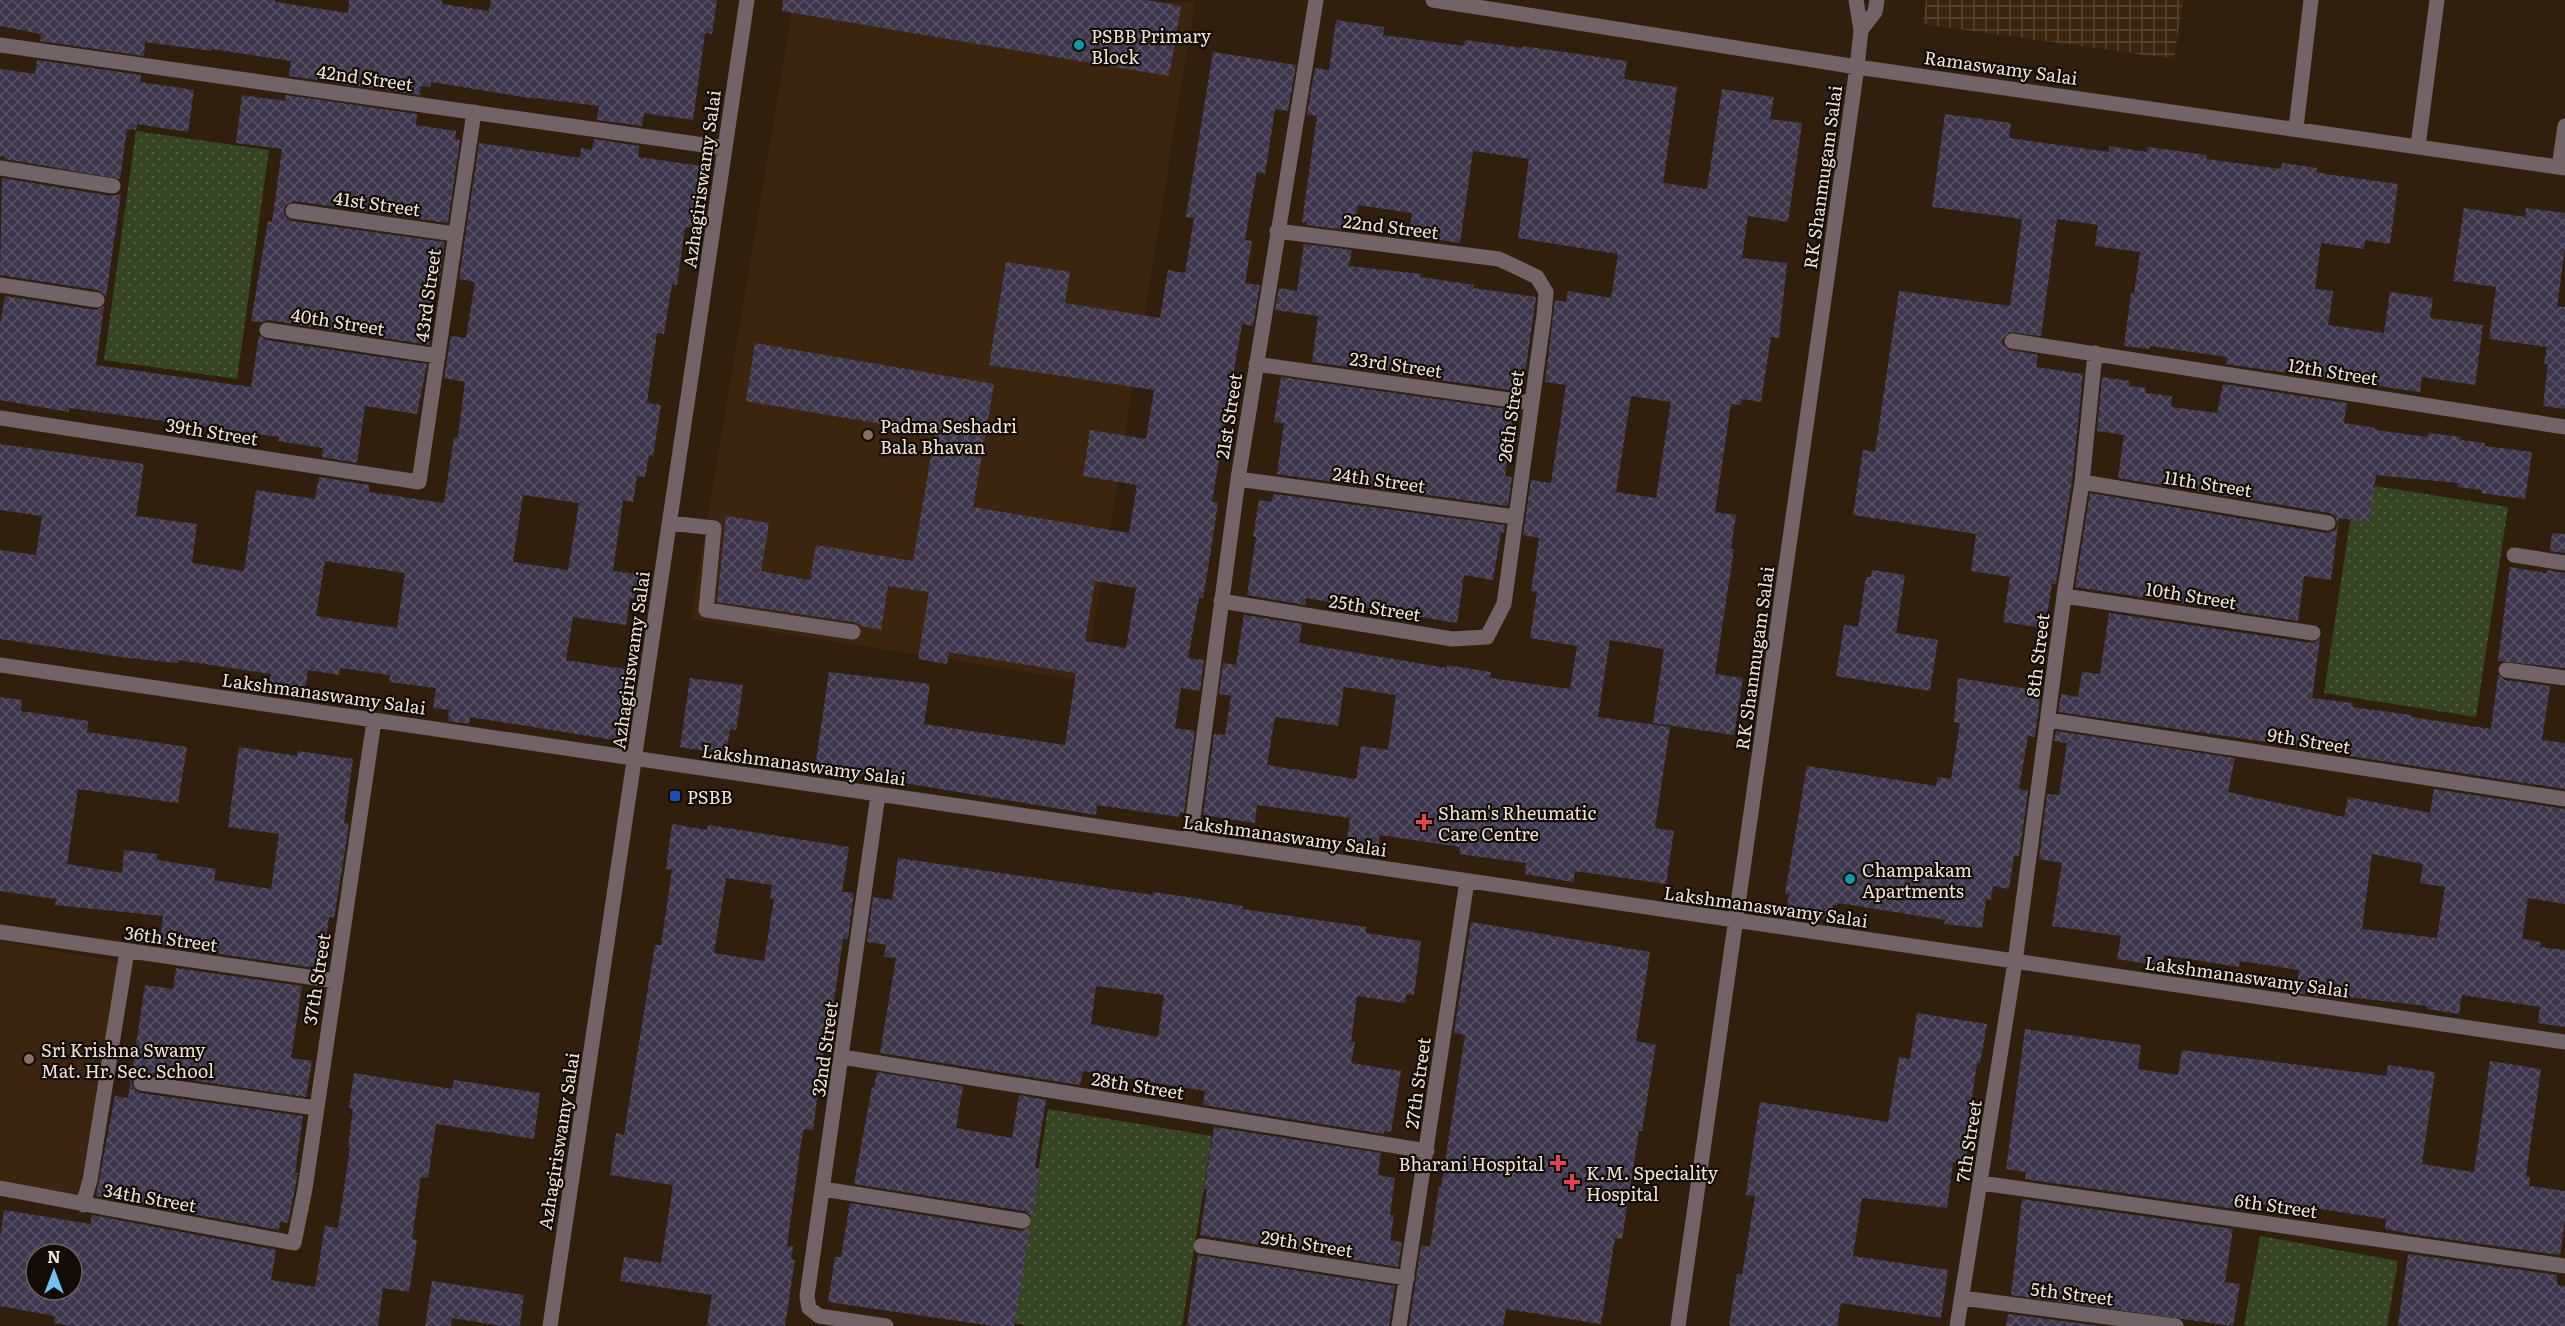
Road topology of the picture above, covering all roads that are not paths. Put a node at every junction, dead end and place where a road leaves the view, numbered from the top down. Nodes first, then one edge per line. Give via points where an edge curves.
1 (747, 0) edge
2 (1316, 0) edge
3 (1433, 0) edge
4 (1856, 0) edge
5 (1877, 0) edge
6 (2311, 0) edge
7 (2438, 0) edge
8 (1861, 30) junction
9 (0, 45) edge
10 (1857, 67) junction
11 (474, 112) junction
12 (2565, 126) edge
13 (2296, 128) junction
14 (2418, 146) junction
15 (725, 148) junction
16 (0, 168) edge
17 (2562, 168) edge
18 (113, 186) dead end
19 (293, 211) dead end
20 (1277, 231) junction
21 (455, 234) junction
22 (1499, 259) joint
23 (0, 285) edge
24 (97, 300) dead end
25 (267, 330) dead end
26 (2012, 341) dead end
27 (2095, 353) junction
28 (438, 356) junction
29 (1256, 364) junction
30 (1531, 403) junction
31 (0, 418) edge
32 (2565, 427) edge
33 (1238, 479) junction
34 (2082, 482) junction
35 (419, 483) joint
36 (1515, 517) junction
37 (670, 523) junction
38 (2328, 523) dead end
39 (2514, 555) dead end
40 (2565, 562) edge
41 (2064, 596) junction
42 (1221, 601) junction
43 (1504, 604) joint
44 (853, 632) dead end
45 (2313, 633) dead end
46 (0, 666) edge
47 (2506, 670) dead end
48 (2565, 678) edge
49 (2048, 720) junction
50 (374, 721) junction
51 (635, 759) junction
52 (878, 795) junction
53 (2565, 799) edge
54 (1190, 840) junction
55 (1467, 881) junction
56 (1737, 921) junction
57 (0, 932) edge
58 (127, 951) junction
59 (2015, 962) junction
60 (336, 981) junction
61 (2565, 1042) edge
62 (842, 1057) junction
63 (141, 1083) dead end
64 (316, 1108) junction
65 (1427, 1151) junction
66 (1982, 1183) junction
67 (0, 1188) edge
68 (823, 1189) junction
69 (83, 1205) junction
70 (1023, 1221) dead end
71 (294, 1243) joint
72 (1201, 1246) dead end
73 (2565, 1266) edge
74 (1407, 1278) junction
75 (1962, 1298) junction
76 (550, 1326) edge
77 (886, 1326) edge
78 (1399, 1326) edge
79 (1678, 1326) edge
80 (1957, 1326) edge
81 (2176, 1326) edge

1 - 15 street, Azhagiriswamy Salai
2 - 20 street, 21st Street
3 - 10 street, Ramaswamy Salai
4 - 8 street
5 - 8 street, RK Shanmugam Salai via 1875,12
6 - 13 street
7 - 14 street
8 - 10 street, RK Shanmugam Salai
9 - 11 street, 42nd Street
10 - 13 street, Ramaswamy Salai
10 - 56 street, RK Shanmugam Salai
11 - 15 street, 42nd Street
11 - 21 street, 43rd Street
12 - 17 street
13 - 14 street, Ramaswamy Salai
14 - 17 street, Ramaswamy Salai
15 - 37 street, Azhagiriswamy Salai
16 - 18 street
19 - 21 street, 41st Street
20 - 22 street, 22nd Street
20 - 29 street, 21st Street
21 - 28 street, 43rd Street
22 - 30 street, 26th Street via 1537,277 1546,292
23 - 24 street
25 - 28 street, 40th Street
26 - 27 street, 12th Street
27 - 32 street, 12th Street
27 - 34 street, 8th Street
28 - 35 street, 43rd Street
29 - 30 street, 23rd Street
29 - 33 street, 21st Street
30 - 36 street, 26th Street
31 - 35 street, 39th Street
33 - 36 street, 24th Street
33 - 42 street, 21st Street
34 - 38 street, 11th Street
34 - 41 street, 8th Street
36 - 43 street, 26th Street
37 - 44 street via 714,528 706,610
37 - 51 street, Azhagiriswamy Salai
39 - 40 street
41 - 45 street, 10th Street
41 - 49 street, 8th Street
42 - 43 street, 25th Street via 1452,639 1487,636
42 - 54 street, 21st Street
46 - 50 street, Lakshmanaswamy Salai
47 - 48 street
49 - 53 street, 9th Street
49 - 59 street, 8th Street
50 - 51 street, Lakshmanaswamy Salai
50 - 60 street, 37th Street
51 - 52 street, Lakshmanaswamy Salai
51 - 76 street, Azhagiriswamy Salai
52 - 54 street, Lakshmanaswamy Salai
52 - 62 street, 32nd Street
54 - 55 street, Lakshmanaswamy Salai
55 - 56 street, Lakshmanaswamy Salai
55 - 65 street, 27th Street
56 - 59 street, Lakshmanaswamy Salai
56 - 79 street, RK Shanmugam Salai
57 - 58 street, 36th Street
58 - 60 street, 36th Street
58 - 69 street
59 - 61 street, Lakshmanaswamy Salai
59 - 66 street, 7th Street
60 - 64 street, 37th Street
62 - 65 street, 28th Street
62 - 68 street, 32nd Street
63 - 64 street
64 - 71 street, 37th Street
65 - 74 street, 27th Street
66 - 73 street, 6th Street
66 - 75 street, 7th Street
67 - 69 street, 34th Street
68 - 70 street
68 - 77 street, 32nd Street via 807,1296 810,1308 819,1316
69 - 71 street, 34th Street
72 - 74 street, 29th Street
74 - 78 street, 27th Street
75 - 80 street, 7th Street
75 - 81 street, 5th Street

